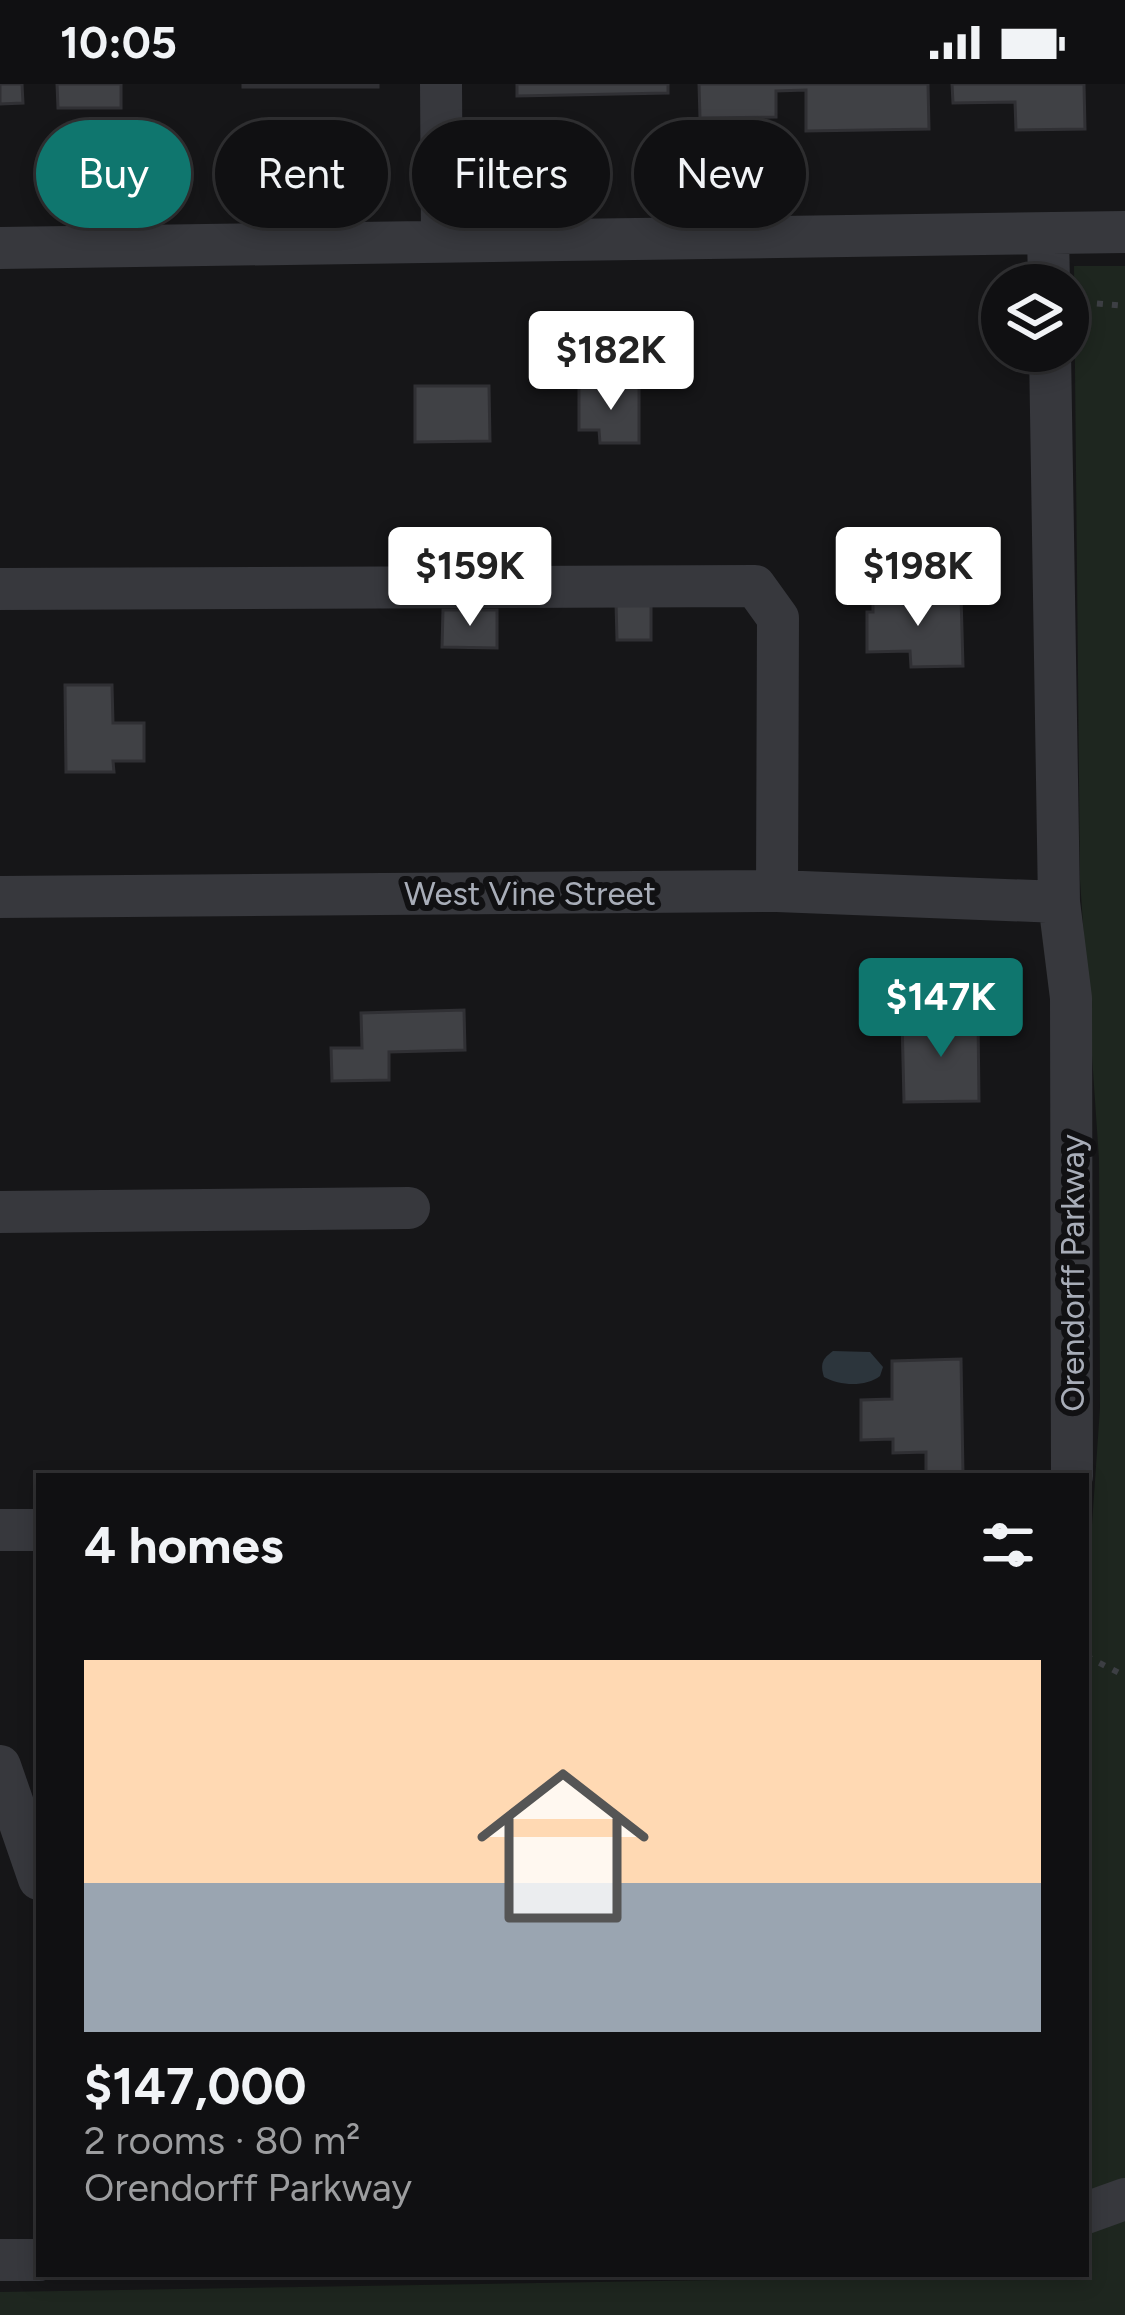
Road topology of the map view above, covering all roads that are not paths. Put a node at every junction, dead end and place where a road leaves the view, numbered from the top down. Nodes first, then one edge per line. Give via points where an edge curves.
1 (441, 84) edge
2 (1125, 232) edge
3 (1048, 234) junction
4 (442, 240) junction
5 (0, 248) edge
6 (1056, 264) edge
7 (1050, 372) edge
8 (0, 589) edge
9 (777, 891) junction
10 (0, 897) edge
11 (1059, 902) junction
12 (410, 1208) dead end
13 (0, 1212) edge
14 (1072, 1473) edge
15 (0, 1530) edge
16 (36, 1530) edge
17 (0, 1766) edge
18 (20, 1839) edge
19 (36, 1874) edge
20 (1125, 2199) edge
21 (1089, 2212) edge
22 (0, 2260) edge
23 (36, 2260) edge

1 - 4 street
2 - 3 street
3 - 4 street
3 - 6 street
4 - 5 street
7 - 11 street, Orendorff Parkway
8 - 9 street via 755,586 778,618
9 - 10 street, West Vine Street
9 - 11 street, West Vine Street
11 - 14 street, Orendorff Parkway via 1071,998
12 - 13 street
15 - 16 street
17 - 18 street
18 - 19 street
20 - 21 street
22 - 23 street

